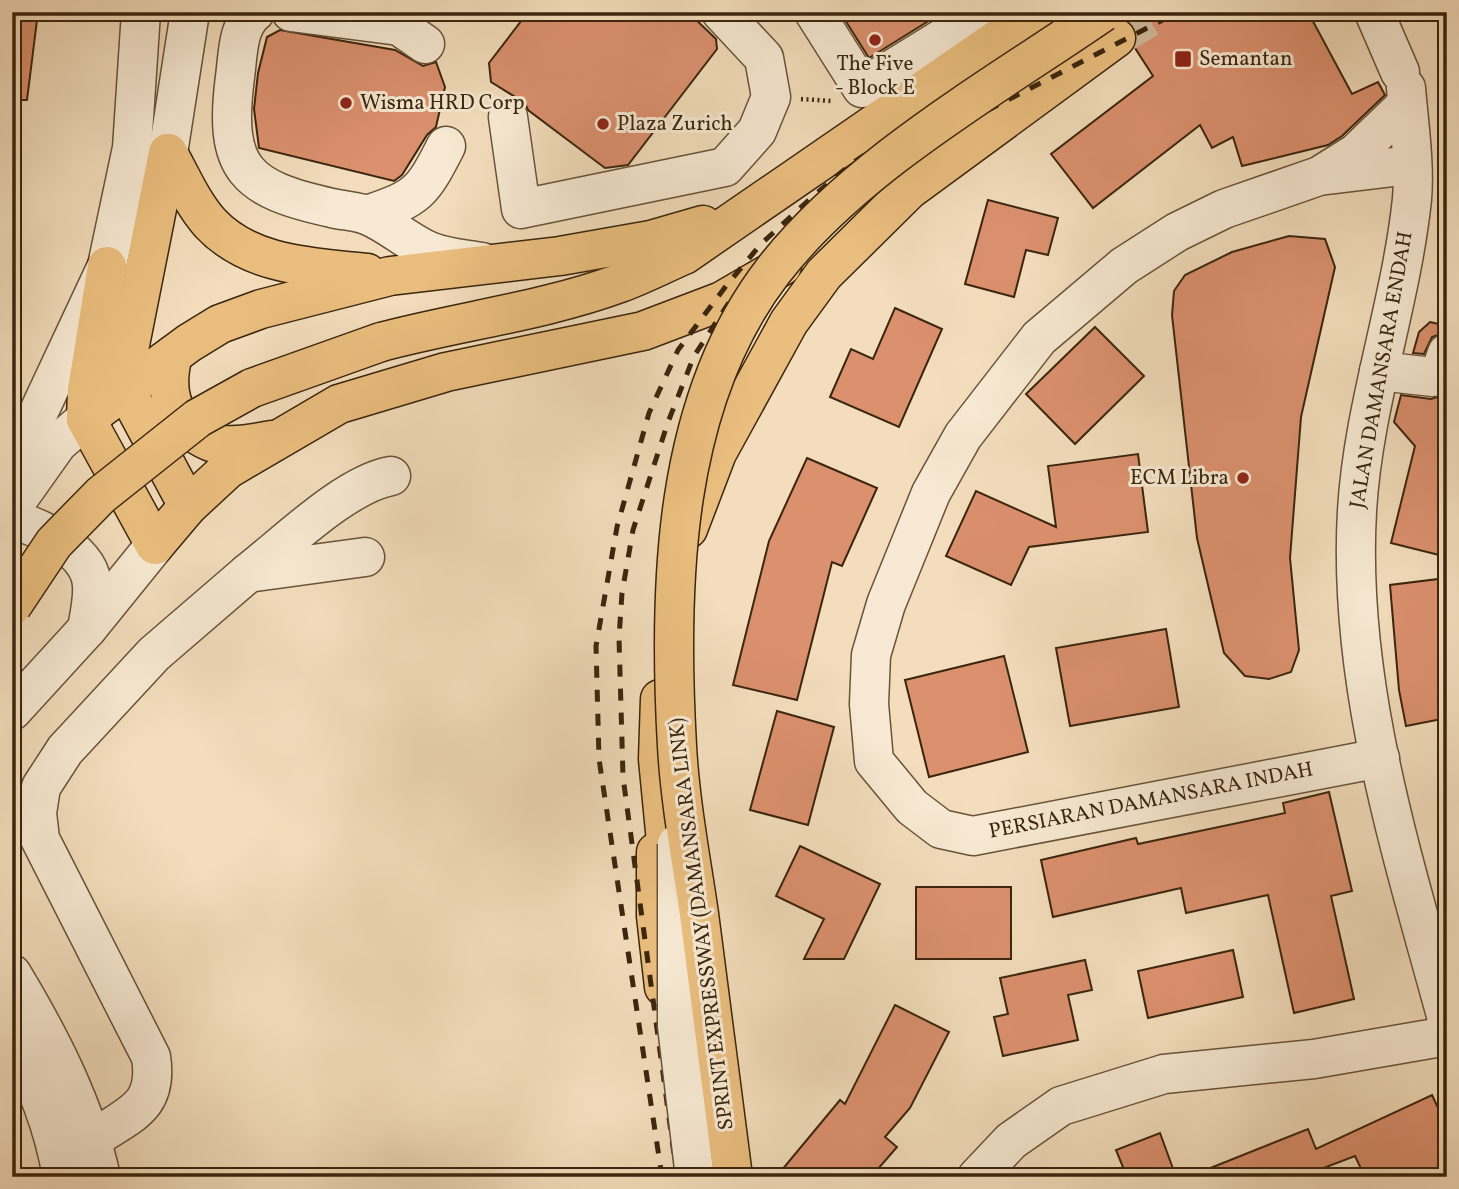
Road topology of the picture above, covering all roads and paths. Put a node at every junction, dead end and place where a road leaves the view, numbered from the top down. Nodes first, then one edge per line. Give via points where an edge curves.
1 (141, 12) edge
2 (190, 12) edge
3 (255, 12) edge
4 (291, 12) edge
5 (722, 12) edge
6 (814, 12) edge
7 (985, 12) edge
8 (1037, 12) edge
9 (1374, 12) edge
10 (1109, 25) edge
11 (412, 27) edge
12 (181, 68) junction
13 (234, 83) junction
14 (1404, 88) junction
15 (508, 117) dead end
16 (446, 146) dead end
17 (168, 153) junction
18 (1410, 165) junction
19 (1319, 176) junction
20 (909, 190) junction
21 (748, 211) junction
22 (368, 215) junction
23 (495, 263) junction
24 (107, 266) junction
25 (390, 276) junction
26 (1447, 353) edge
27 (173, 355) junction
28 (1379, 371) junction
29 (126, 390) junction
30 (86, 419) junction
31 (274, 440) junction
32 (12, 469) edge
33 (391, 476) dead end
34 (188, 506) junction
35 (12, 508) edge
36 (12, 519) edge
37 (155, 545) junction
38 (365, 557) dead end
39 (248, 573) junction
40 (12, 606) edge
41 (87, 629) junction
42 (12, 711) edge
43 (667, 754) junction
44 (1380, 758) junction
45 (12, 974) edge
46 (1447, 1019) edge
47 (1447, 1036) edge
48 (12, 1037) edge
49 (41, 1098) edge
50 (93, 1139) junction
51 (62, 1177) edge
52 (102, 1177) edge
53 (171, 1177) edge
54 (187, 1177) edge
55 (688, 1177) edge
56 (695, 1177) edge
57 (707, 1177) edge
58 (733, 1177) edge
59 (977, 1177) edge

1 - 24 street via 132,148
2 - 12 street
3 - 13 street via 240,37
4 - 11 street
5 - 15 street via 764,58 771,97 757,131 725,167 521,209
6 - 7 street via 862,88
8 - 21 highway
9 - 14 street, JALAN DAMANSARA ENDAH
10 - 20 highway, SPRINT EXPRESSWAY (DAMANSARA LINK)
10 - 43 highway, SPRINT EXPRESSWAY (DAMANSARA LINK), bridge via 935,126 862,181 775,268 746,309 706,397 691,459 679,542
12 - 13 street
12 - 17 street
13 - 22 street via 233,144 253,180 273,192
14 - 18 street, JALAN DAMANSARA ENDAH
14 - 19 street via 1356,153
16 - 22 street via 413,198
17 - 25 highway via 211,223 243,249 289,264
17 - 29 highway via 124,374
18 - 19 street, PERSIARAN DAMANSARA INDAH
18 - 28 street, JALAN DAMANSARA ENDAH via 1412,197
19 - 44 street, PERSIARAN DAMANSARA INDAH via 1224,209 1124,265 1039,338 963,436 930,494 871,655 874,761 912,807 941,829 973,836
20 - 31 highway via 895,194 722,301 643,331 390,387 339,404
20 - 43 highway, SPRINT EXPRESSWAY (DAMANSARA LINK) via 817,284 789,322 717,453 684,541 663,663
21 - 23 highway via 651,240
21 - 40 highway, bridge via 684,255 619,283 381,342 252,388 198,418 101,495 54,543
22 - 23 street via 430,252
23 - 25 highway
24 - 30 highway
24 - 32 street
25 - 27 highway via 261,309 220,324
26 - 28 street via 1440,373 1433,377
27 - 29 highway
27 - 31 highway via 166,380 172,405 189,428 213,443
28 - 44 street, JALAN DAMANSARA ENDAH via 1357,510 1356,581 1359,641
29 - 30 highway
29 - 34 highway
30 - 35 street via 58,443
30 - 37 highway
31 - 34 highway via 228,469
33 - 39 street via 373,479 352,492
34 - 37 highway
36 - 41 street via 42,529 89,570 92,586
37 - 41 street
38 - 39 street
39 - 50 street via 154,654 65,750 41,787 40,839 151,1057 154,1079 149,1096 139,1109
41 - 42 street
43 - 55 highway via 656,916
43 - 56 street, bridge via 677,1026
43 - 57 highway, SPRINT EXPRESSWAY (DAMANSARA LINK)
43 - 58 highway, SPRINT EXPRESSWAY (DAMANSARA LINK), bridge
44 - 46 street, JALAN DAMANSARA ENDAH
45 - 49 street
47 - 59 street via 1314,1059 1164,1074 1060,1106 1011,1141
48 - 49 street
49 - 50 street
49 - 51 street
50 - 52 street
53 - 54 path via 185,1170

